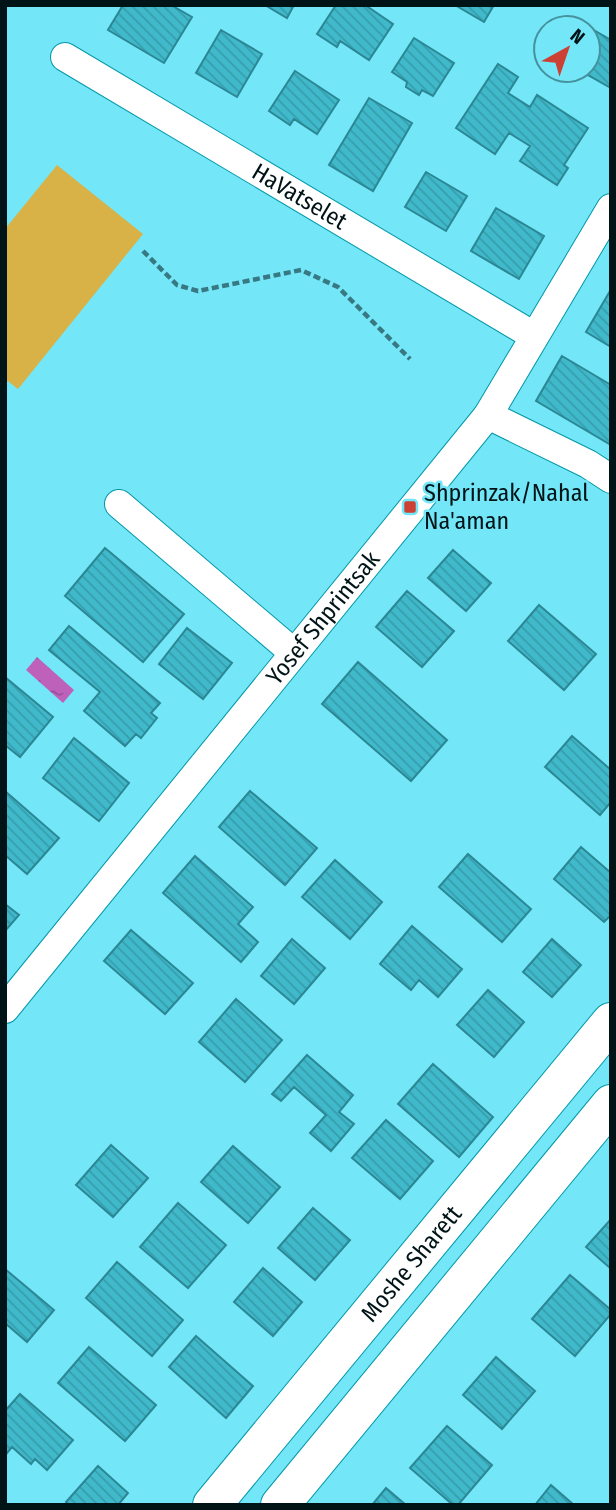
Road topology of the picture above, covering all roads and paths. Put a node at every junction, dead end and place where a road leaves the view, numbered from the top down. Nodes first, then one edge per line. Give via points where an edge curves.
1 (65, 57) dead end
2 (611, 208) edge
3 (144, 251) dead end
4 (534, 336) junction
5 (410, 359) dead end
6 (488, 415) junction
7 (611, 479) edge
8 (119, 504) dead end
9 (294, 653) junction
10 (5, 1008) edge
11 (611, 1022) edge
12 (611, 1104) edge
13 (212, 1505) edge
14 (280, 1505) edge

1 - 4 street, HaVatselet
2 - 4 street, Yosef Shprintsak
3 - 5 path via 177,285 198,291 300,270 338,287
4 - 6 street, Yosef Shprintsak
6 - 7 street
6 - 9 street, Yosef Shprintsak
8 - 9 street
9 - 10 street, Yosef Shprintsak
11 - 13 street, Moshe Sharett
12 - 14 street

